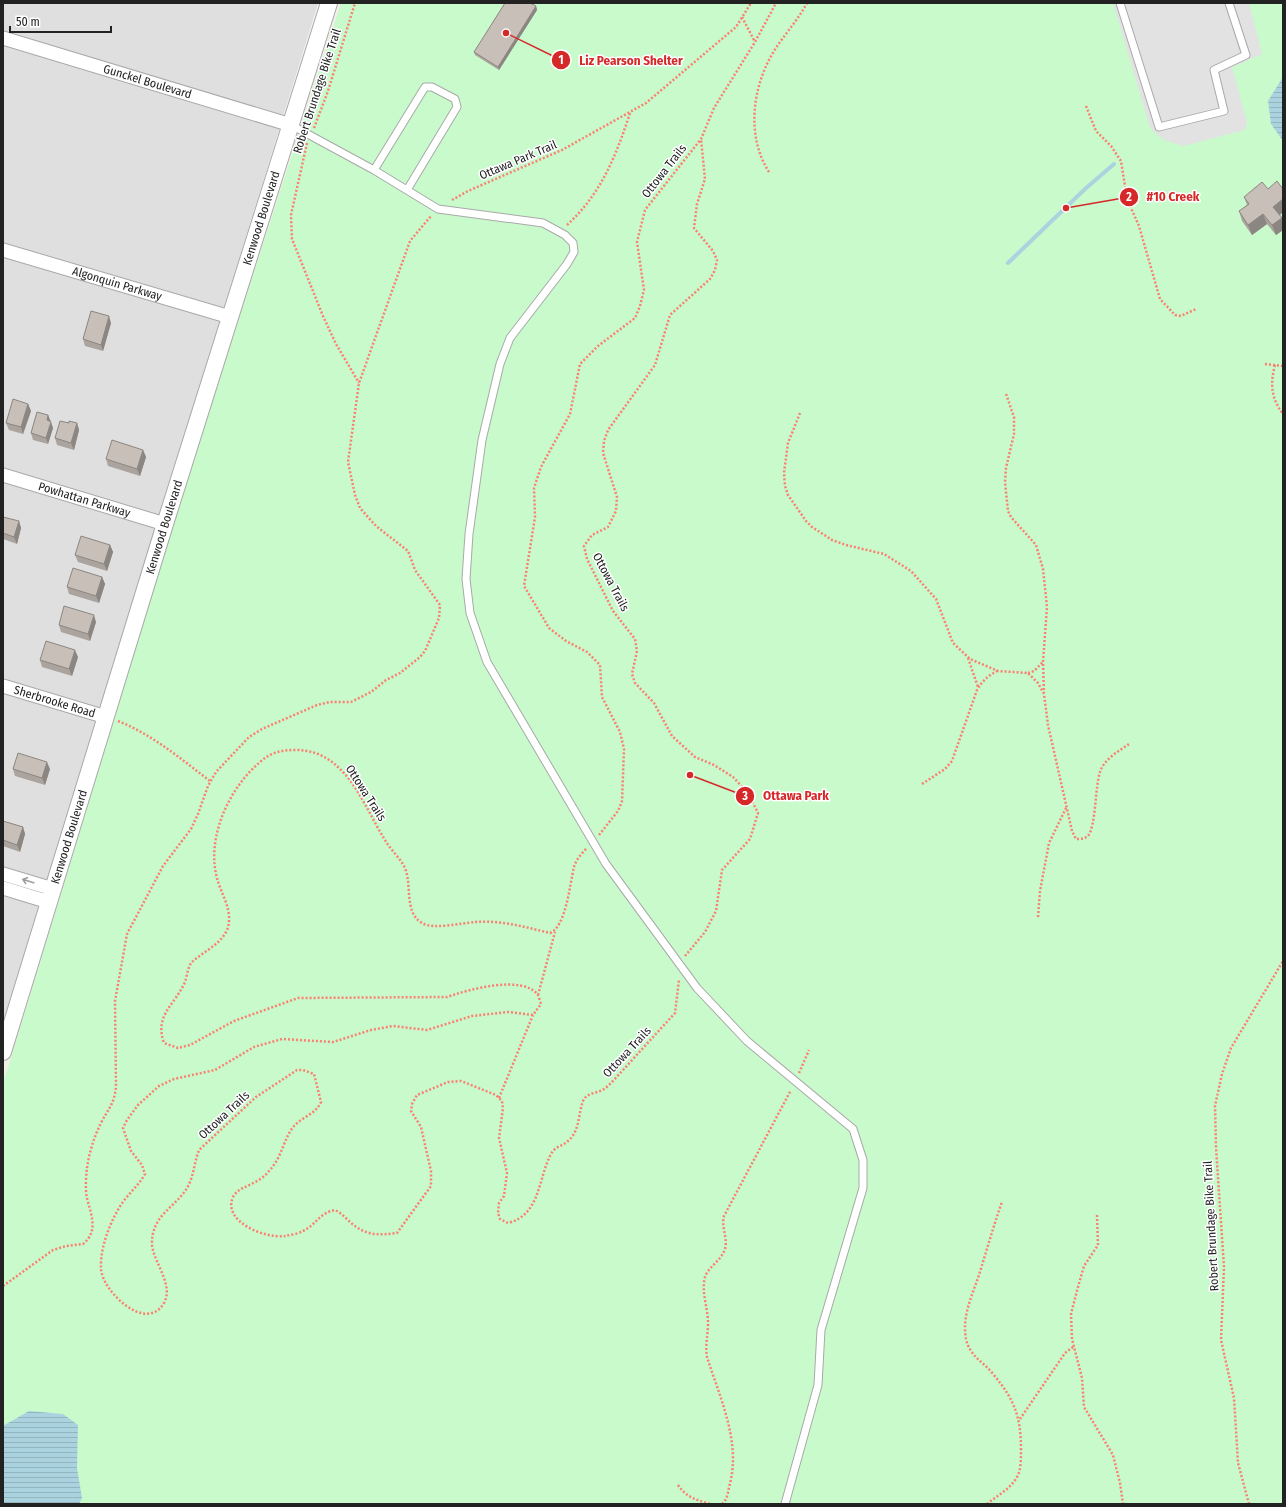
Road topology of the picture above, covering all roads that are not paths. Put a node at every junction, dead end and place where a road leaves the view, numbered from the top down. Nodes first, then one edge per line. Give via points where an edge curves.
1 (329, 3) edge
2 (1120, 3) edge
3 (1229, 3) edge
4 (3, 38) edge
5 (291, 125) junction
6 (374, 170) junction
7 (407, 190) junction
8 (3, 250) edge
9 (230, 317) junction
10 (3, 475) edge
11 (165, 524) junction
12 (3, 686) edge
13 (106, 717) junction
14 (3, 874) edge
15 (3, 888) edge
16 (51, 895) junction
17 (3, 1052) edge
18 (785, 1504) edge

1 - 5 street, Kenwood Boulevard
2 - 3 lane via 1158,127 1224,112 1214,70 1246,55
4 - 5 street, Gunckel Boulevard
5 - 6 lane
5 - 9 street, Kenwood Boulevard
6 - 7 lane
6 - 7 lane via 425,87 432,86 455,100 457,107
7 - 18 lane via 438,209 543,223 573,243 574,252 567,264 510,338 493,388 482,440 470,526 466,579 470,613 488,662 606,864 697,988 748,1041 852,1129 863,1160 863,1188 821,1330 818,1385
8 - 9 street, Algonquin Parkway
9 - 11 street, Kenwood Boulevard
10 - 11 street, Powhattan Parkway
11 - 13 street, Kenwood Boulevard
12 - 13 street, Sherbrooke Road
13 - 16 street, Kenwood Boulevard
16 -> 14 street
15 - 16 street
16 - 17 street, Kenwood Boulevard

